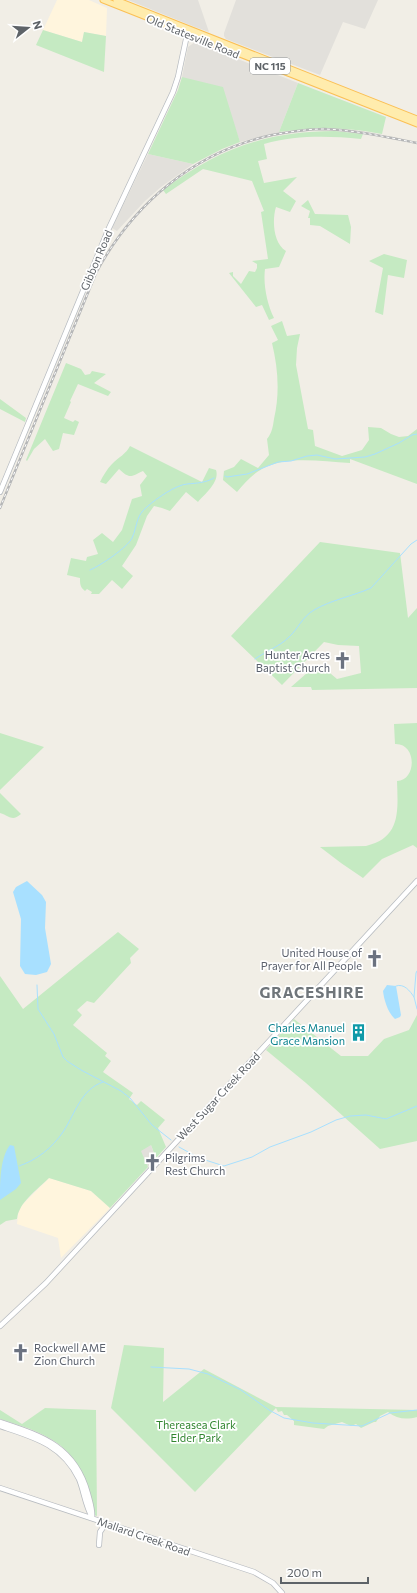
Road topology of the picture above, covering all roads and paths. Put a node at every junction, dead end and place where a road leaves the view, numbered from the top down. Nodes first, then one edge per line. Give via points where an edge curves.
1 (103, 0) edge
2 (116, 0) edge
3 (188, 31) junction
4 (417, 119) edge
5 (417, 124) edge
6 (0, 492) edge
7 (417, 881) edge
8 (0, 1326) edge
9 (0, 1422) edge
10 (0, 1426) edge
11 (0, 1488) edge
12 (86, 1502) junction
13 (80, 1514) junction
14 (92, 1518) junction
15 (115, 1526) junction
16 (99, 1545) dead end
17 (282, 1593) edge

1 - 3 main road, Old Statesville Road / NC 115
2 - 3 main road, Old Statesville Road / NC 115
3 - 4 main road, Old Statesville Road / NC 115
3 - 5 main road, Old Statesville Road / NC 115
3 - 6 main road, Gibbon Road via 173,92 113,219
7 - 8 main road, West Sugar Creek Road via 46,1283
9 - 14 main road via 38,1435 65,1453 78,1470 86,1488
10 - 12 main road via 37,1438 62,1455 79,1479
11 - 13 main road, Mallard Creek Road
12 - 13 main road via 85,1510
12 - 14 main road
13 - 14 main road, Mallard Creek Road
14 - 15 main road, Mallard Creek Road
15 - 16 main road via 103,1527 99,1535
15 - 17 main road, Mallard Creek Road via 254,1572

